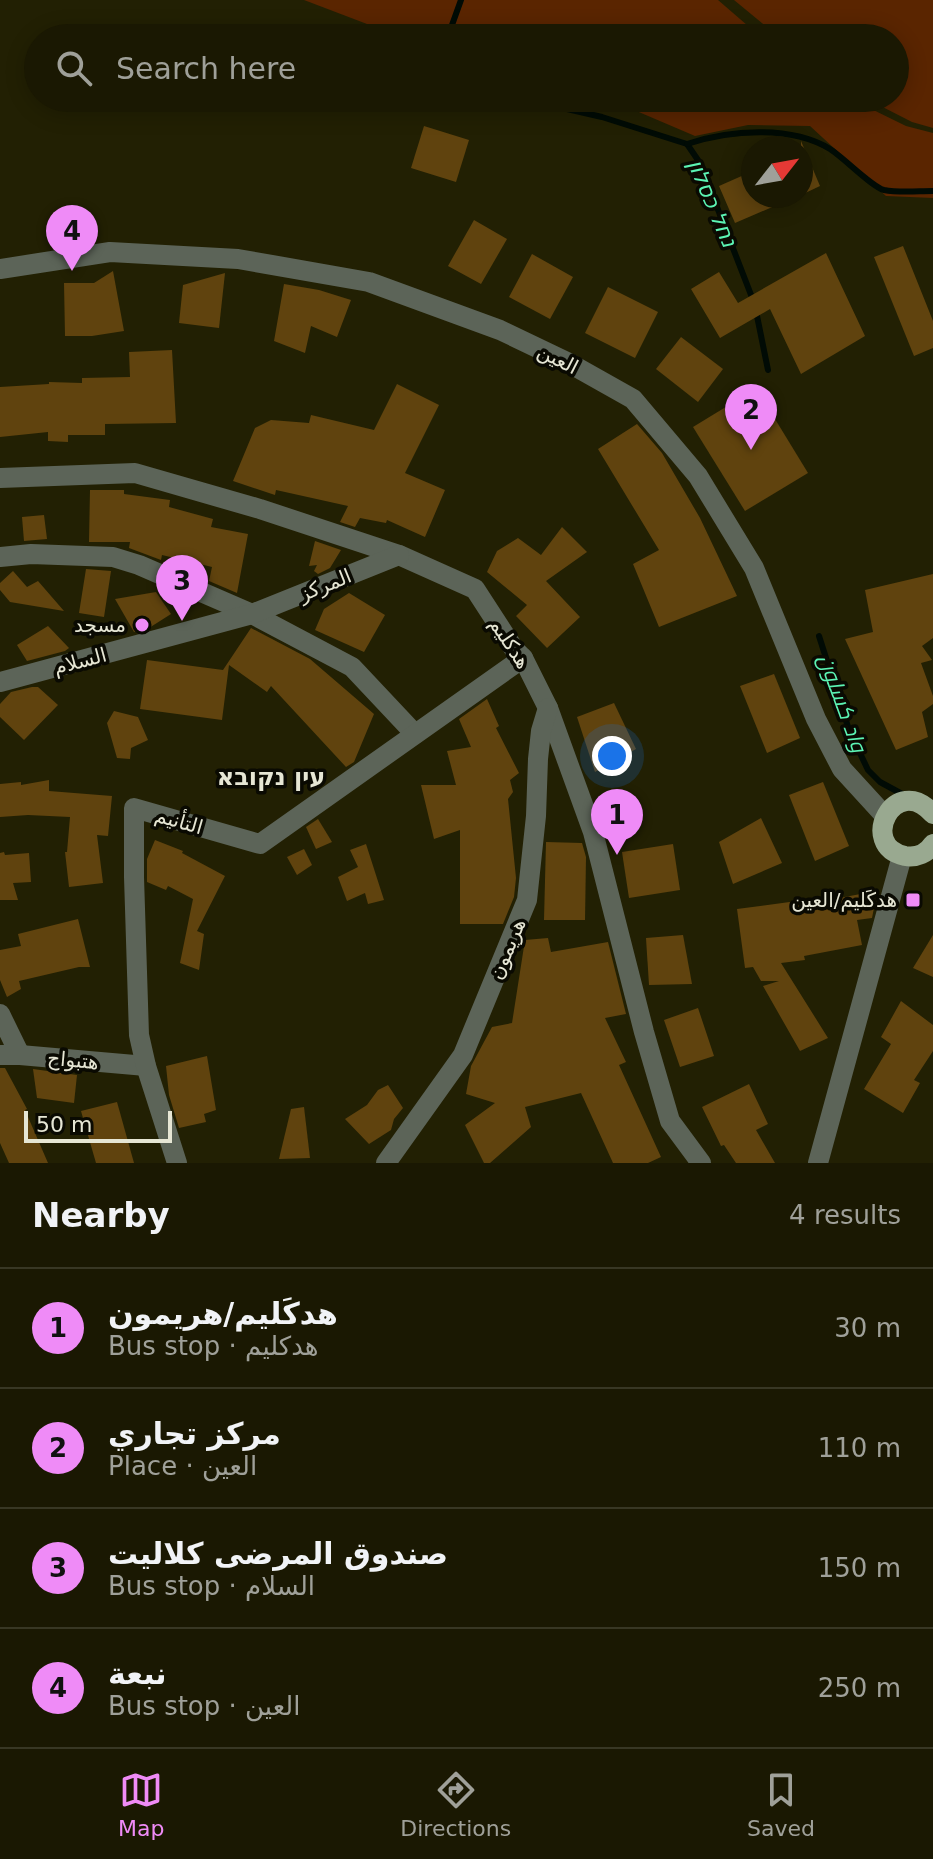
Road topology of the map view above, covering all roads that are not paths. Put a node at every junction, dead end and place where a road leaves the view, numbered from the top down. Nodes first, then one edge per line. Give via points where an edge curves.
1 (0, 269) edge
2 (0, 478) edge
3 (399, 555) junction
4 (0, 557) edge
5 (252, 614) junction
6 (523, 658) junction
7 (0, 682) edge
8 (548, 708) junction
9 (415, 734) junction
10 (931, 807) edge
11 (885, 816) junction
12 (933, 844) edge
13 (902, 856) junction
14 (0, 1014) edge
15 (10, 1055) edge
16 (146, 1066) junction
17 (177, 1163) edge
18 (386, 1163) edge
19 (701, 1163) edge
20 (818, 1163) edge

1 - 11 street, العين via 110,252 238,259 369,282 500,330 633,399 698,476 754,568 842,769
2 - 3 street, هدكليم via 135,473
3 - 5 street, المركز
3 - 6 street, هدكليم via 475,589
4 - 5 street via 113,557
5 - 7 street, السلام
5 - 9 street via 352,667
6 - 8 street, هدكليم
6 - 9 street, التأنيم
8 - 18 street, هريمون via 541,731 527,900 463,1055
8 - 19 street, هدكليم via 593,832 670,1121
9 - 16 street, التأنيم via 260,844 134,808 139,1035
10 - 11 main road via 903,802
11 - 13 main road via 883,835
12 - 13 main road via 921,854
13 - 20 street
14 - 15 street
15 - 16 street, هتبواح
16 - 17 street, التأنيم

